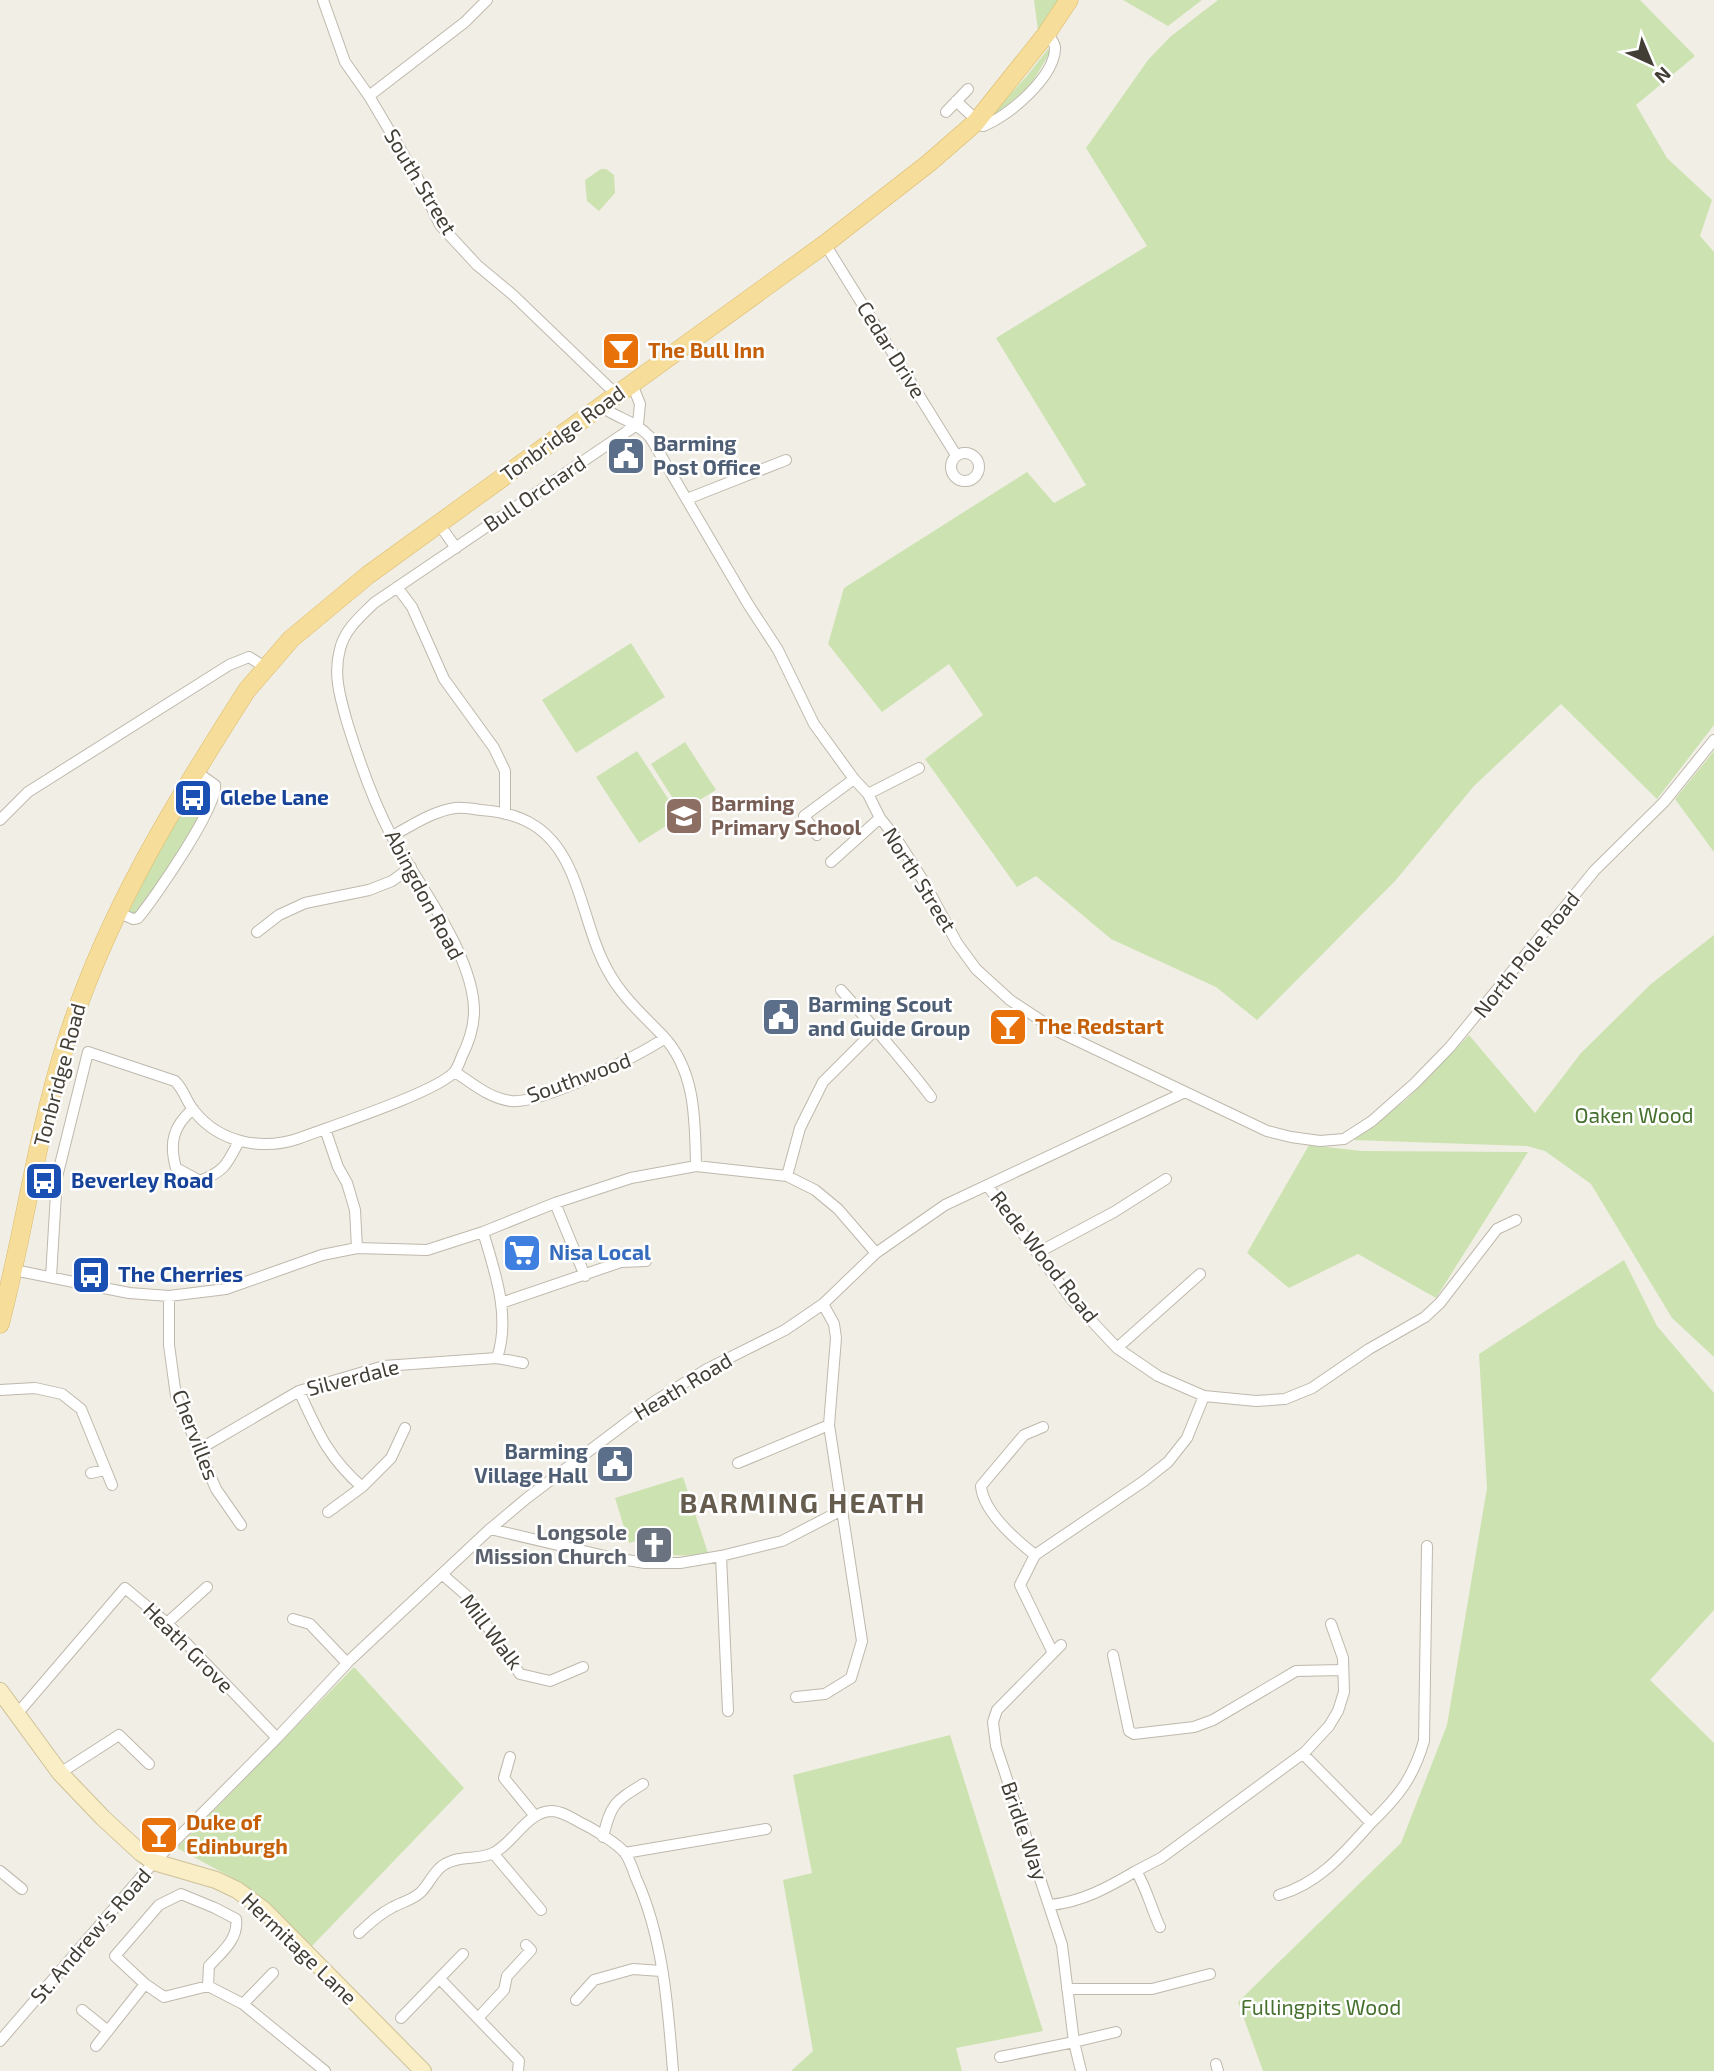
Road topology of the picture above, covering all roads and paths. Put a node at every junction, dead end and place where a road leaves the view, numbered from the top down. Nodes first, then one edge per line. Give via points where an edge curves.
1 (323, 0) edge
2 (487, 0) edge
3 (1069, 0) edge
4 (968, 89) dead end
5 (369, 96) junction
6 (956, 101) junction
7 (946, 112) dead end
8 (976, 122) junction
9 (825, 244) junction
10 (632, 384) junction
11 (617, 395) junction
12 (602, 407) junction
13 (638, 424) junction
14 (956, 455) dead end
15 (786, 460) dead end
16 (687, 499) junction
17 (439, 524) junction
18 (456, 548) junction
19 (397, 587) junction
20 (265, 667) junction
21 (1714, 740) edge
22 (919, 768) dead end
23 (195, 771) junction
24 (854, 779) junction
25 (868, 794) junction
26 (505, 814) junction
27 (880, 818) junction
28 (0, 820) edge
29 (817, 835) dead end
30 (392, 836) junction
31 (831, 862) dead end
32 (411, 867) junction
33 (117, 912) junction
34 (257, 932) dead end
35 (838, 988) dead end
36 (875, 1030) junction
37 (665, 1038) junction
38 (455, 1072) junction
39 (1185, 1093) junction
40 (931, 1097) dead end
41 (192, 1109) junction
42 (325, 1129) junction
43 (239, 1141) junction
44 (1320, 1141) joint
45 (696, 1166) junction
46 (787, 1176) junction
47 (1166, 1180) dead end
48 (987, 1185) junction
49 (555, 1203) junction
50 (1516, 1220) dead end
51 (483, 1232) junction
52 (357, 1248) junction
53 (876, 1253) junction
54 (1037, 1253) junction
55 (646, 1261) dead end
56 (14, 1270) junction
57 (1200, 1274) dead end
58 (584, 1276) junction
59 (51, 1277) junction
60 (169, 1296) junction
61 (501, 1303) junction
62 (823, 1304) junction
63 (0, 1324) edge
64 (1117, 1348) junction
65 (497, 1358) junction
66 (523, 1363) dead end
67 (0, 1390) edge
68 (299, 1391) junction
69 (1204, 1396) junction
70 (829, 1424) junction
71 (1043, 1427) dead end
72 (405, 1428) dead end
73 (198, 1450) junction
74 (738, 1463) dead end
75 (105, 1469) junction
76 (91, 1473) dead end
77 (112, 1485) dead end
78 (362, 1487) junction
79 (842, 1510) junction
80 (328, 1512) dead end
81 (242, 1525) dead end
82 (490, 1529) junction
83 (1427, 1546) dead end
84 (1035, 1555) junction
85 (721, 1556) junction
86 (443, 1575) junction
87 (207, 1587) dead end
88 (293, 1619) dead end
89 (167, 1623) junction
90 (1331, 1624) dead end
91 (1113, 1655) dead end
92 (347, 1663) junction
93 (583, 1667) dead end
94 (1343, 1670) junction
95 (0, 1691) edge
96 (796, 1697) dead end
97 (728, 1711) dead end
98 (17, 1714) junction
99 (277, 1738) junction
100 (1303, 1754) junction
101 (510, 1757) dead end
102 (149, 1764) dead end
103 (60, 1773) junction
104 (643, 1784) dead end
105 (535, 1816) junction
106 (1371, 1823) junction
107 (766, 1829) dead end
108 (603, 1837) junction
109 (493, 1853) junction
110 (625, 1853) junction
111 (154, 1862) junction
112 (0, 1871) edge
113 (1136, 1871) junction
114 (22, 1889) dead end
115 (1279, 1895) dead end
116 (1050, 1905) junction
117 (541, 1910) dead end
118 (1160, 1927) dead end
119 (359, 1933) dead end
120 (526, 1945) dead end
121 (463, 1954) dead end
122 (662, 1971) junction
123 (273, 1973) dead end
124 (1210, 1974) dead end
125 (440, 1979) junction
126 (145, 1984) junction
127 (208, 1986) junction
128 (1068, 1989) junction
129 (576, 2000) dead end
130 (243, 2004) junction
131 (82, 2010) dead end
132 (401, 2018) dead end
133 (478, 2018) junction
134 (108, 2031) junction
135 (1116, 2032) dead end
136 (0, 2041) edge
137 (1074, 2044) junction
138 (96, 2046) dead end
139 (1000, 2057) dead end
140 (325, 2071) edge
141 (423, 2071) edge
142 (518, 2071) edge
143 (673, 2071) edge
144 (1081, 2071) edge

1 - 5 street, South Street via 345,62
2 - 5 street
3 - 8 main road, Tonbridge Road
4 - 6 street
5 - 11 street, South Street via 440,225
6 - 7 street
6 - 8 street
8 - 9 main road, Tonbridge Road
9 - 10 main road, Tonbridge Road
9 - 14 street, Cedar Drive
10 - 11 main road, Tonbridge Road
10 - 13 street via 640,404
11 - 12 main road, Tonbridge Road
12 - 13 street, North Street
12 - 17 main road, Tonbridge Road
13 - 16 street, North Street
13 - 18 street, Bull Orchard
15 - 16 street
16 - 24 street, North Street via 778,650 814,724
17 - 18 street
17 - 20 main road, Tonbridge Road via 349,591
18 - 19 street, Abingdon Road
19 - 26 street via 412,607 444,679 494,748 505,771
19 - 30 street, Abingdon Road via 350,626 336,674 365,779
20 - 23 main road, Tonbridge Road
20 - 28 street via 249,657 229,665 28,792
21 - 44 street, North Pole Road via 1664,802 1595,870 1479,1014 1415,1083 1344,1139
22 - 25 street
23 - 33 main road, Tonbridge Road
23 - 33 street via 215,786 214,799 138,918
24 - 25 street, North Street
24 - 29 street via 804,816
25 - 27 street, North Street
26 - 30 street via 455,808
26 - 37 street via 533,823 552,840 570,870 608,971 634,1008
27 - 31 street
27 - 39 street, North Street via 911,859 965,956 989,982 1057,1031
30 - 32 street, Abingdon Road
32 - 34 street via 369,890 305,903
32 - 38 street, Abingdon Road via 457,951 470,986 474,1010 471,1038
33 - 56 main road, Tonbridge Road via 63,1051
35 - 36 street
36 - 40 street
36 - 46 street via 823,1082 800,1128
37 - 38 street, Southwood via 607,1070 514,1101 491,1096
37 - 45 street via 685,1070 695,1114
38 - 42 street
39 - 44 street, North Street via 1267,1131
39 - 48 street, Heath Road
41 - 43 street via 222,1135
41 - 43 street via 181,1119 172,1139 176,1168 200,1181 224,1169
41 - 59 street via 175,1081 88,1052 57,1177
42 - 43 street via 288,1142
42 - 52 street via 355,1210
45 - 46 street
45 - 49 street via 631,1178
46 - 53 street via 838,1209
47 - 54 street
48 - 53 street, Heath Road via 945,1205
48 - 54 street, Rede Wood Road
49 - 51 street
49 - 58 street
50 - 69 street, Rede Wood Road via 1497,1229 1425,1317 1312,1388 1285,1399
51 - 52 street via 427,1250
51 - 61 street
52 - 60 street via 322,1255 226,1289
53 - 62 street, Heath Road
54 - 64 street, Rede Wood Road via 1072,1300
55 - 58 street via 621,1262
56 - 59 street
56 - 63 main road, Tonbridge Road
57 - 64 street
58 - 61 street
59 - 60 street
60 - 73 street, Chervilles via 176,1396
61 - 65 street
62 - 70 street via 836,1338
62 - 82 street, Heath Road via 785,1330 655,1401
64 - 69 street, Rede Wood Road via 1158,1376
65 - 66 street, Silverdale
65 - 68 street, Silverdale via 384,1366
67 - 75 street via 35,1388 62,1394 81,1409
68 - 73 street, Silverdale
68 - 78 street via 323,1444 340,1468
69 - 84 street via 1187,1438 1168,1462
70 - 74 street
70 - 79 street
71 - 84 street via 1024,1435 981,1486 987,1504 1008,1531
72 - 78 street via 391,1458
73 - 81 street, Chervilles via 216,1489
75 - 76 street
75 - 77 street
78 - 80 street
79 - 85 street via 782,1541
79 - 96 street via 862,1641 851,1678 825,1694
82 - 85 street via 645,1563
82 - 86 street, Heath Road
83 - 106 street via 1424,1741 1418,1764 1403,1790
84 - 116 street, Bridle Way via 1020,1585 1057,1649 997,1710 993,1722 996,1746
85 - 97 street
86 - 92 street, Heath Road
86 - 93 street, Mill Walk via 466,1595 520,1674 550,1681
87 - 89 street
88 - 92 street via 310,1624
89 - 98 street, Heath Grove via 125,1588
89 - 99 street, Heath Grove
90 - 94 street
91 - 94 street via 1129,1731 1134,1734 1194,1727 1213,1720 1296,1671
92 - 99 street, Heath Road
94 - 100 street via 1344,1692 1338,1711
95 - 98 main road
98 - 103 main road
99 - 111 street, Heath Road
100 - 106 street
100 - 113 street via 1161,1858
101 - 105 street via 504,1778
102 - 103 street via 118,1735
103 - 111 main road
104 - 108 street via 617,1800
105 - 108 street via 550,1811 562,1814
105 - 109 street
106 - 115 street via 1322,1874
107 - 110 street
108 - 110 street
109 - 117 street
109 - 119 street via 444,1864 422,1891 373,1918
110 - 122 street via 652,1920
111 - 136 street, St. Andrew's Road
111 - 141 main road, Hermitage Lane via 216,1880 257,1905
112 - 114 street
113 - 116 street via 1107,1889
113 - 118 street
116 - 128 street, Bridle Way
120 - 133 street via 531,1950
121 - 125 street
122 - 129 street via 633,1969 594,1980
122 - 143 street
123 - 130 street
124 - 128 street via 1152,1989
125 - 132 street
125 - 133 street
126 - 127 street via 164,1997
126 - 127 street via 115,1956 159,1905 181,1894 236,1919 235,1934 209,1966
126 - 134 street
127 - 130 street
128 - 137 street, Bridle Way
130 - 140 street
131 - 134 street
133 - 142 street via 519,2061
134 - 138 street
135 - 137 street
137 - 139 street
137 - 144 street, Bridle Way

